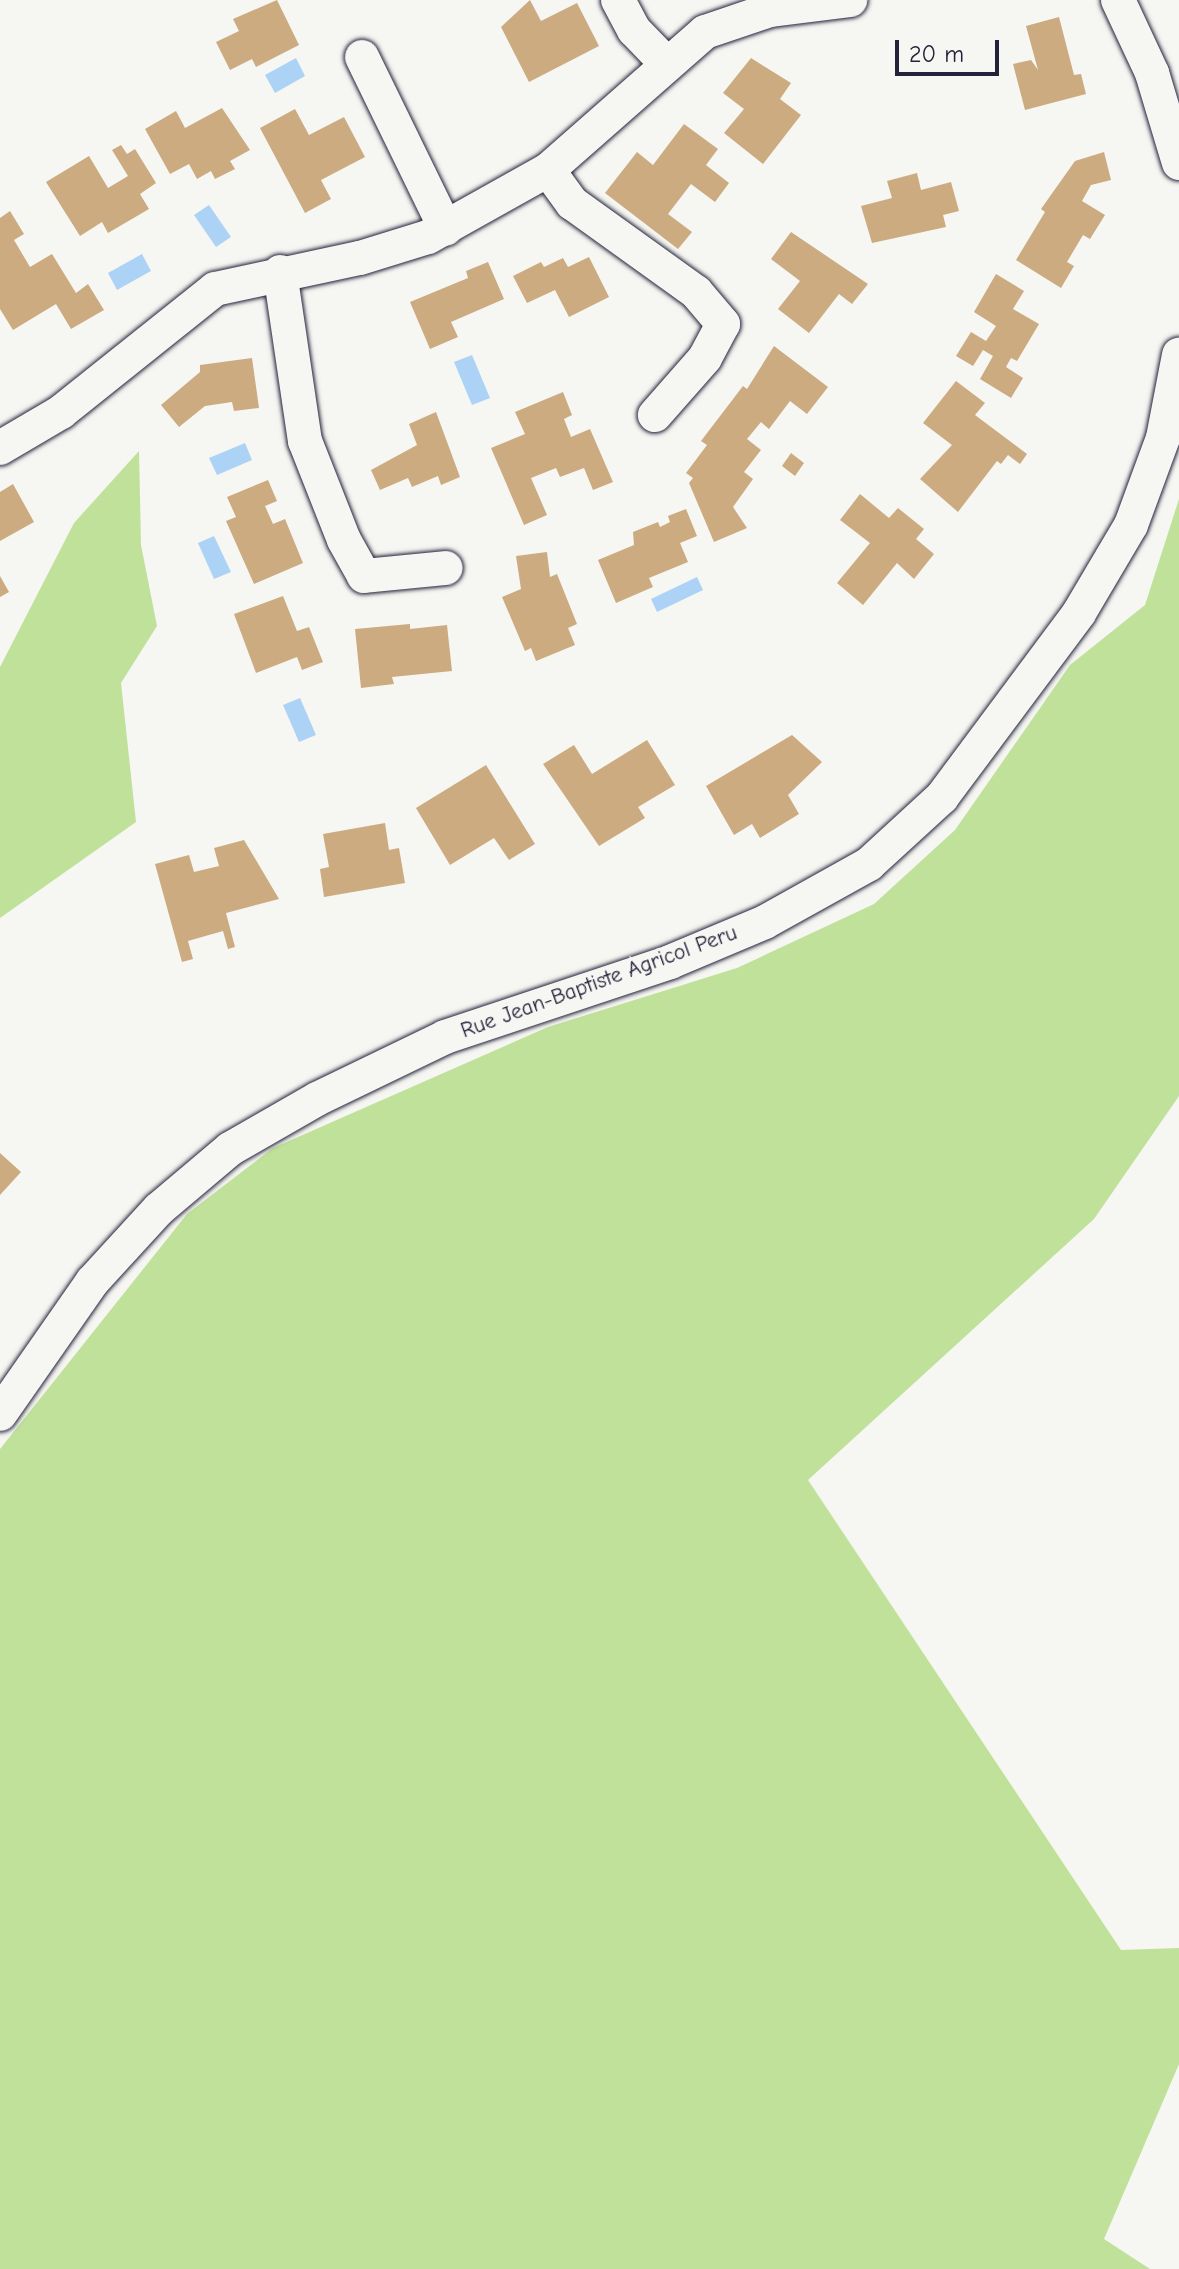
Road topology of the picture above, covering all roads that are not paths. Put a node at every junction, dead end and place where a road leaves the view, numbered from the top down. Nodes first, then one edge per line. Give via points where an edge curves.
1 (618, 0) edge
2 (850, 0) edge
3 (1118, 0) edge
4 (362, 57) dead end
5 (665, 62) junction
6 (1179, 163) edge
7 (548, 170) junction
8 (446, 229) junction
9 (280, 272) junction
10 (1179, 355) edge
11 (655, 415) dead end
12 (0, 448) edge
13 (446, 568) dead end
14 (0, 1414) edge

1 - 5 street via 634,30
2 - 5 street via 770,10 731,23 705,32
3 - 6 street via 1152,73
4 - 8 street
5 - 7 street via 606,123
7 - 8 street
7 - 11 street via 572,203 696,292 723,324 705,358
8 - 9 street via 360,258
9 - 12 street via 215,289 61,412
9 - 13 street via 305,441 364,576
10 - 14 street, Rue Jean-Baptiste Agricol Peru via 1163,438 1131,525 1079,613 942,797 869,864 765,922 670,962 445,1037 317,1099 230,1149 159,1209 92,1282

